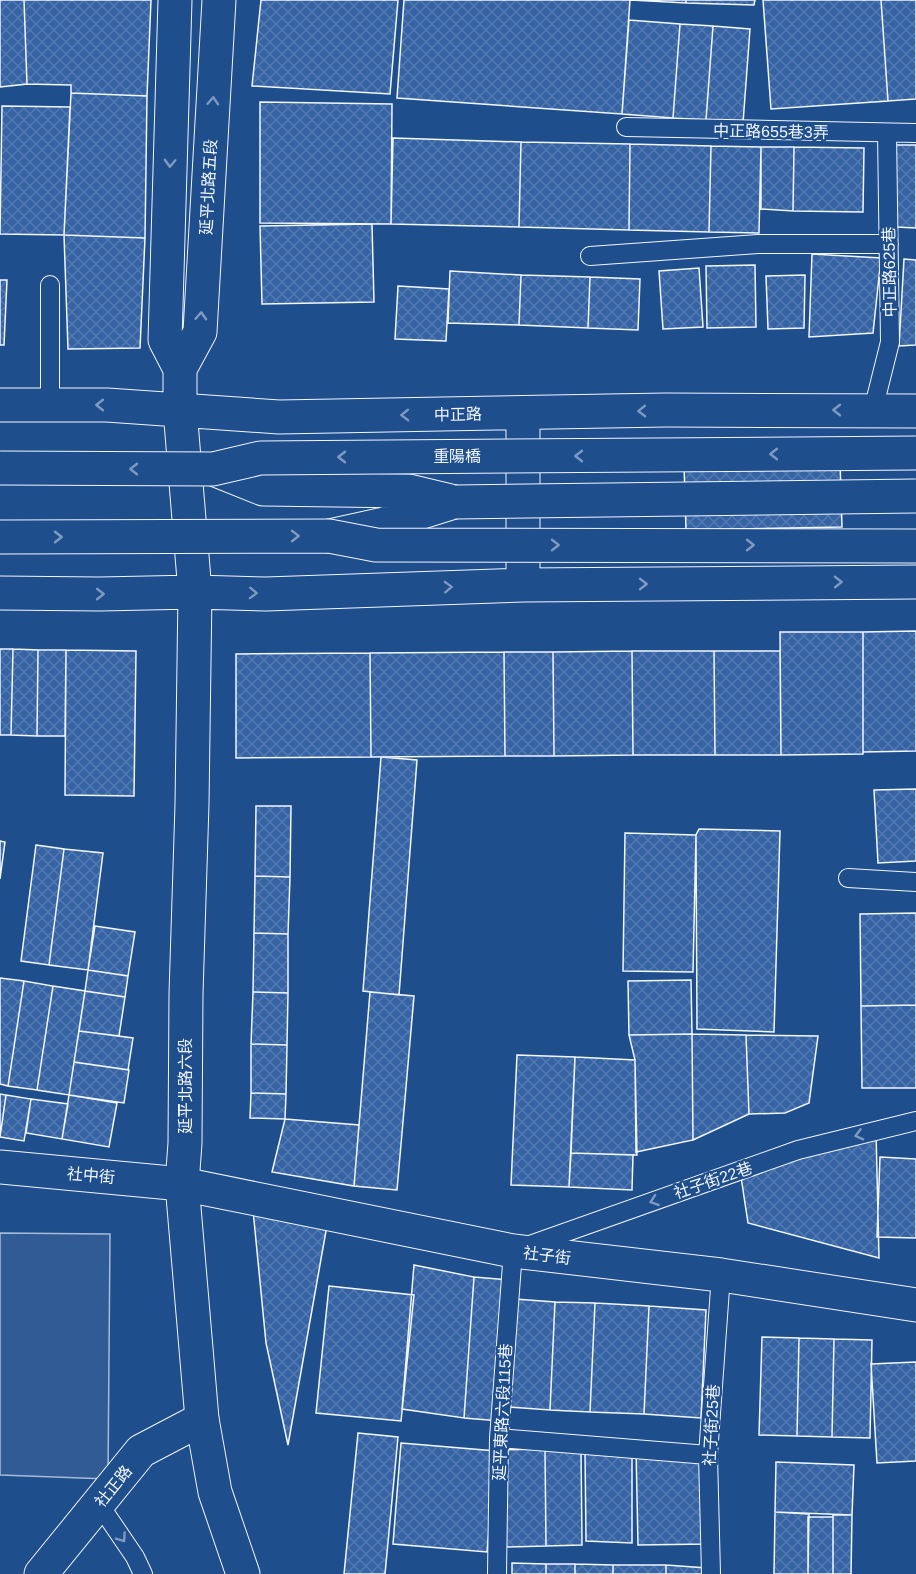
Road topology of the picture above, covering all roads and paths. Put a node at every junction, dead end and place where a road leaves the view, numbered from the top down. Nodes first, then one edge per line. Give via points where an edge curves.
1 (175, 0) edge
2 (219, 0) edge
3 (626, 127) dead end
4 (887, 133) junction
5 (916, 133) edge
6 (889, 244) junction
7 (590, 256) dead end
8 (50, 285) dead end
9 (180, 369) junction
10 (0, 405) edge
11 (50, 406) junction
12 (180, 410) junction
13 (873, 410) junction
14 (916, 411) edge
15 (523, 413) junction
16 (916, 453) edge
17 (0, 468) edge
18 (213, 469) junction
19 (916, 496) edge
20 (455, 502) junction
21 (329, 536) junction
22 (0, 537) edge
23 (916, 546) edge
24 (916, 582) edge
25 (523, 585) junction
26 (195, 592) junction
27 (0, 593) edge
28 (848, 878) dead end
29 (916, 882) edge
30 (916, 1121) edge
31 (0, 1167) edge
32 (183, 1184) junction
33 (513, 1251) junction
34 (721, 1275) junction
35 (916, 1305) edge
36 (202, 1419) junction
37 (499, 1438) junction
38 (708, 1455) junction
39 (99, 1504) junction
40 (41, 1574) edge
41 (143, 1574) edge
42 (243, 1574) edge
43 (497, 1574) edge
44 (711, 1574) edge

1 -> 9 street, 延平北路五段 via 165,340
9 -> 2 street, 延平北路五段 via 200,332
3 - 4 lane, 中正路655巷3弄
4 - 5 lane, 中正路655巷3弄
4 - 6 lane, 中正路625巷
6 - 7 lane via 758,244
6 - 13 lane, 中正路625巷 via 890,342
8 - 11 lane
9 - 12 street, 延平北路五段
10 - 11 street, 中正路
12 -> 11 street, 中正路
15 -> 12 street, 中正路 via 279,417
12 - 26 street, 延平北路五段
13 - 14 street, 中正路
13 -> 15 street, 中正路
15 - 25 street
16 -> 18 street, 重陽橋, bridge via 260,458
18 -> 17 street, 重陽橋, bridge
18 - 20 street via 263,489 409,491
19 - 20 street, bridge
20 - 21 street, bridge
22 -> 21 street, bridge
21 -> 23 street, bridge via 376,545
25 -> 24 street
26 -> 25 street via 266,594
27 -> 26 street
26 - 32 street, 延平北路六段
28 - 29 lane
30 -> 33 lane, 社子街22巷 via 798,1150
31 - 32 street, 社中街
32 - 33 street, 社子街
32 - 36 street, 延平北路六段
33 - 34 street, 社子街
33 - 37 lane, 延平東路六段115巷
34 - 35 street, 社子街
34 - 38 lane, 社子街25巷
36 - 39 street, 社正路 via 141,1452
36 - 42 street, 延平北路六段 via 215,1492
37 - 38 lane
37 - 43 lane, 延平東路六段115巷
38 - 44 lane, 社子街25巷
39 - 40 street, 社正路
39 -> 41 lane

